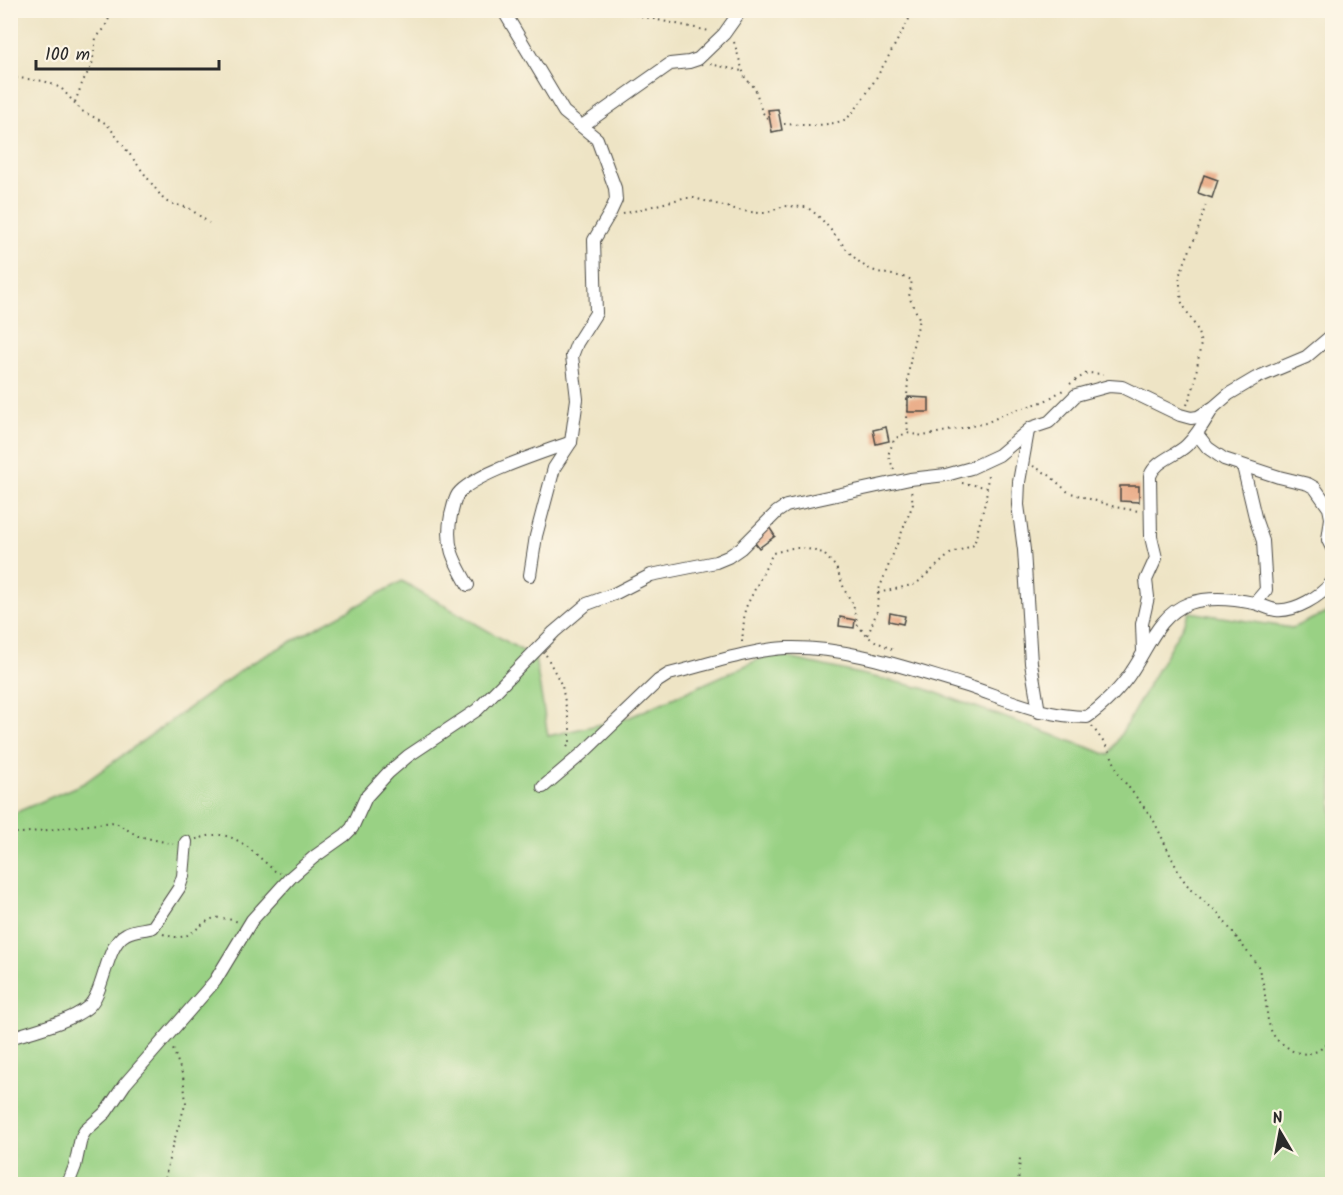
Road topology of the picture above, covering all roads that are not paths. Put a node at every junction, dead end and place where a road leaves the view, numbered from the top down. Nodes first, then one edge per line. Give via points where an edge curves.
1 (503, 10) edge
2 (741, 10) edge
3 (582, 126) junction
4 (1332, 335) edge
5 (1214, 407) junction
6 (1028, 431) junction
7 (1197, 434) junction
8 (571, 442) junction
9 (1243, 466) junction
10 (1332, 548) edge
11 (530, 575) dead end
12 (1332, 582) edge
13 (468, 585) dead end
14 (1255, 603) junction
15 (1143, 652) junction
16 (1039, 712) junction
17 (543, 787) dead end
18 (186, 842) road end
19 (10, 1038) edge
20 (68, 1185) edge

1 - 3 street via 564,112
2 - 3 street via 698,59 670,64
3 - 8 street via 597,139 615,188 615,200 594,240 596,313 572,356 578,399
4 - 5 street via 1306,357 1256,378
5 - 6 street via 1191,418 1122,387 1108,386 1076,395 1049,422
5 - 7 street
6 - 16 street via 1018,505
6 - 20 street via 999,455 961,472 906,479 786,506 728,557 651,575 587,604 477,710 388,773 366,797 352,828 291,877 249,925 215,981 106,1112 85,1131
7 - 9 street via 1215,454
7 - 15 street via 1152,472 1151,537 1156,558 1146,580
8 - 11 street via 554,468
8 - 13 street via 476,478 458,493 448,543
9 - 10 street via 1315,488 1330,513 1328,540
9 - 14 street via 1263,541 1266,590
12 - 14 street via 1322,593 1287,610
14 - 15 street via 1214,598 1192,602 1169,614
15 - 16 street via 1120,687 1089,716
16 - 17 street via 911,669 831,650 783,648 663,677
18 - 19 street via 179,888 155,925 130,932 118,941 89,1006 78,1014

